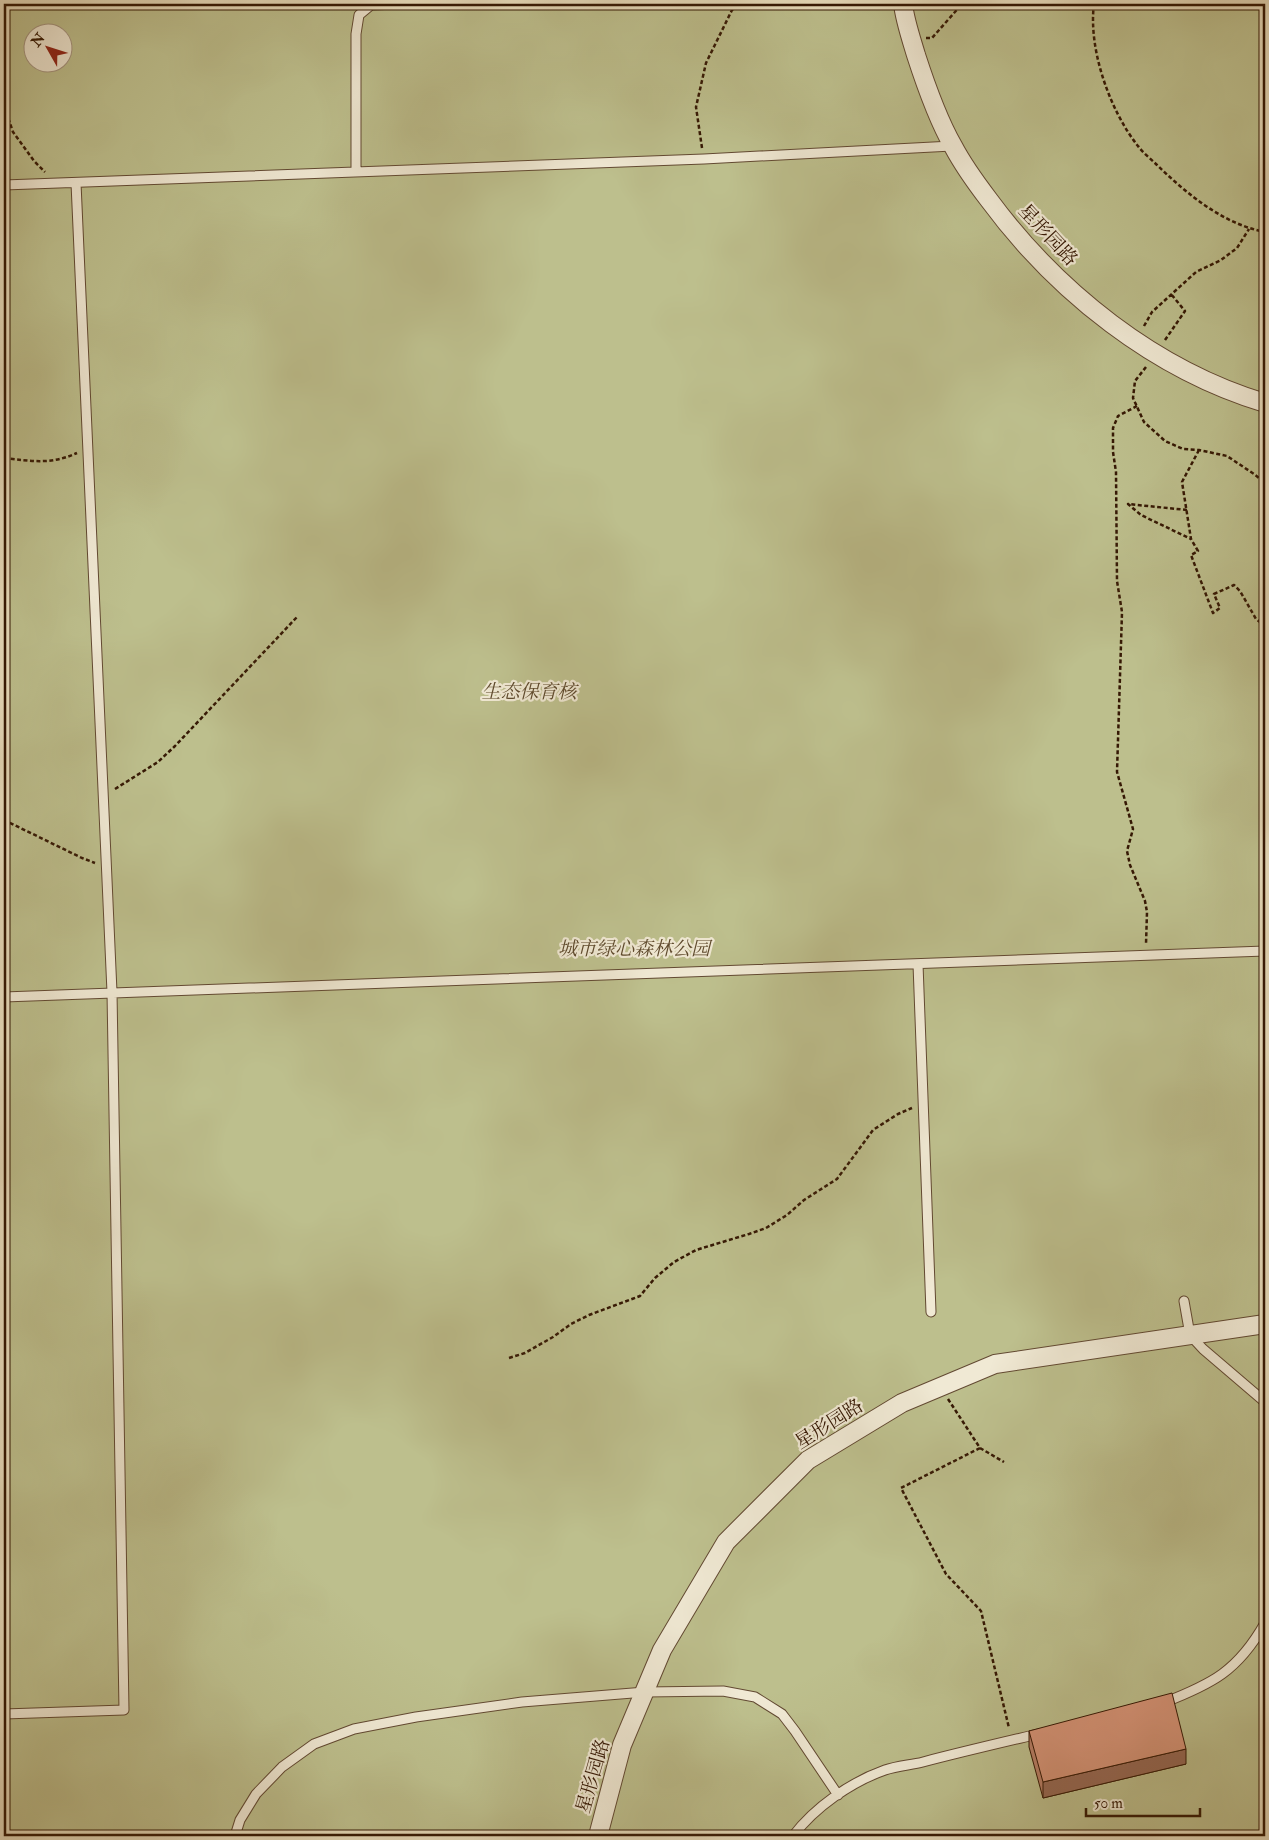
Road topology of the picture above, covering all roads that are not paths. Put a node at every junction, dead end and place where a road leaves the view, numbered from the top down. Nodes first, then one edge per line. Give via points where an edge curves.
1 (398, 4) edge
2 (902, 4) edge
3 (952, 146) junction
4 (356, 172) junction
5 (76, 183) junction
6 (4, 185) edge
7 (1265, 403) edge
8 (1265, 951) edge
9 (918, 964) junction
10 (112, 992) junction
11 (4, 997) edge
12 (1184, 1301) dead end
13 (930, 1312) dead end
14 (1265, 1324) edge
15 (1190, 1335) junction
16 (1265, 1402) edge
17 (1265, 1623) edge
18 (644, 1692) junction
19 (1151, 1707) edge
20 (4, 1714) edge
21 (1049, 1732) edge
22 (838, 1795) junction
23 (235, 1836) edge
24 (598, 1836) edge
25 (793, 1836) edge

1 - 4 lane via 371,4 359,15 356,34
2 - 3 street, 星形园路 via 924,80
3 - 4 lane
3 - 7 street, 星形园路 via 1009,227 1082,300 1135,340 1191,373
4 - 5 lane
5 - 6 lane
5 - 10 lane
8 - 9 lane
9 - 10 lane
9 - 13 lane
10 - 11 lane
10 - 20 lane via 124,1710
12 - 15 lane
14 - 15 street, 星形园路
15 - 16 lane
15 - 18 street, 星形园路 via 995,1364 902,1403 808,1460 726,1542 662,1650
17 - 19 lane via 1242,1656 1210,1683
18 - 22 lane via 723,1691 755,1697 782,1714
18 - 23 lane via 522,1702 354,1729 314,1744 282,1767 256,1794 240,1820
18 - 24 street, 星形园路 via 622,1745
21 - 22 lane via 886,1770
22 - 25 lane via 800,1826

